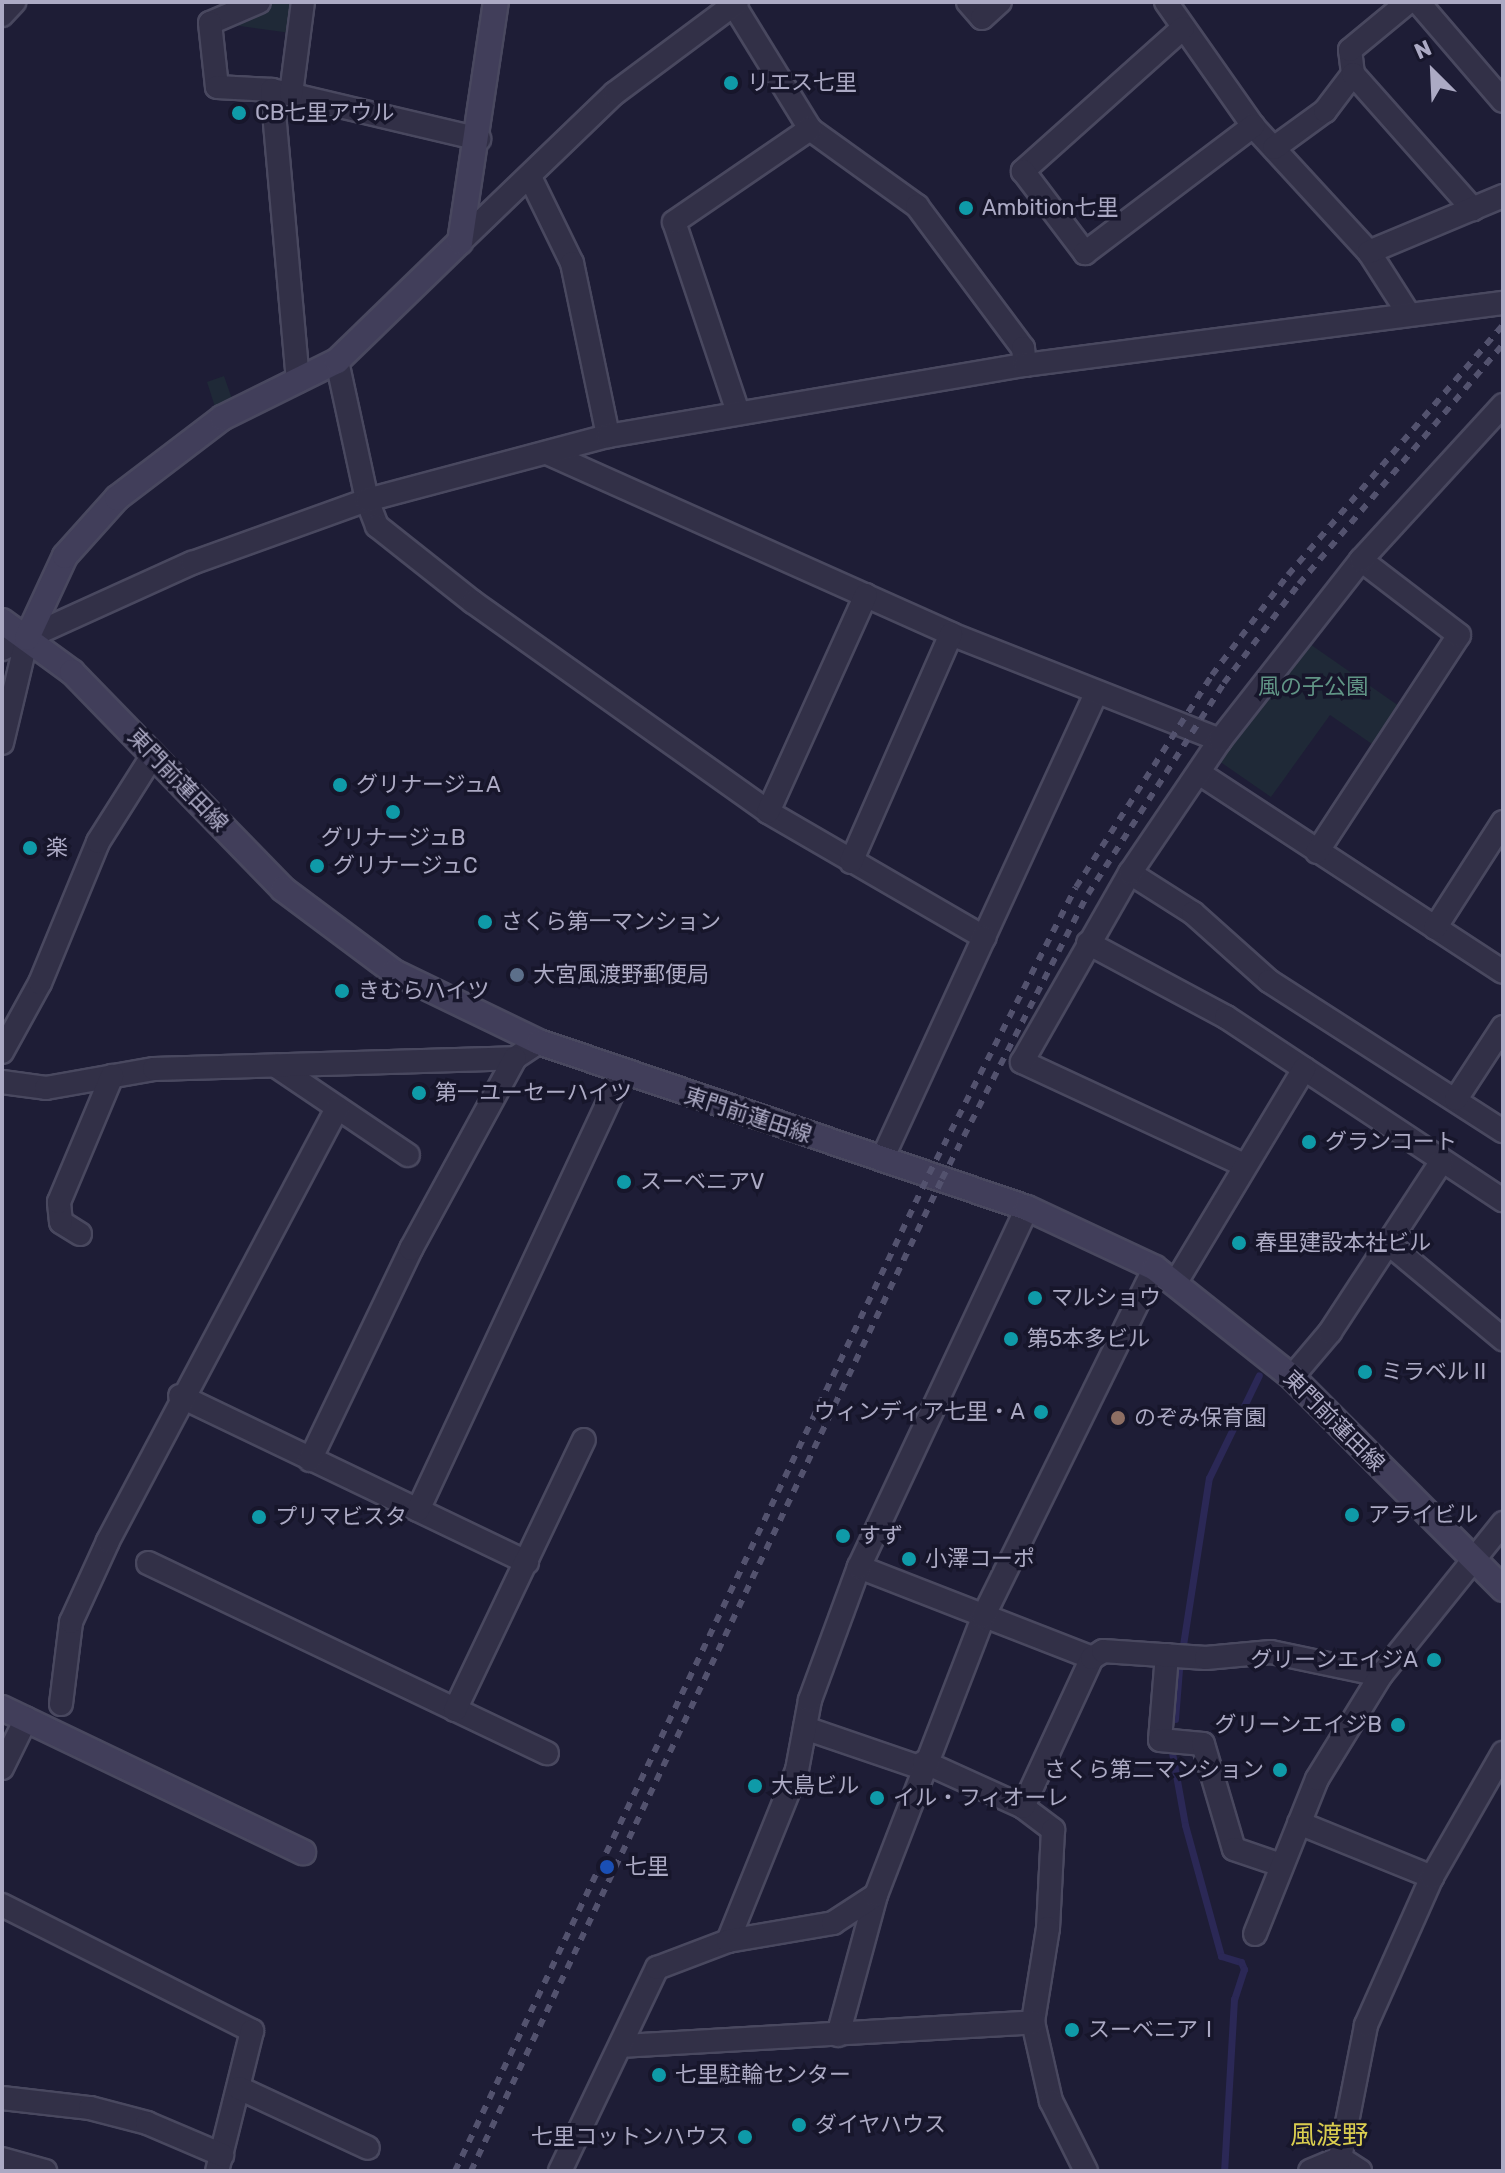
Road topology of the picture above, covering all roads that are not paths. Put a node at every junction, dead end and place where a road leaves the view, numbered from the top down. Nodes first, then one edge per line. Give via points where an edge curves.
1 (14, 2) edge
2 (259, 2) edge
3 (303, 2) edge
4 (496, 2) edge
5 (968, 2) edge
6 (1000, 2) edge
7 (1166, 2) edge
8 (1408, 2) edge
9 (1418, 2) edge
10 (734, 3) edge
11 (2, 15) edge
12 (1183, 28) junction
13 (1353, 74) junction
14 (282, 92) junction
15 (1503, 101) edge
16 (1253, 126) junction
17 (810, 129) junction
18 (479, 139) junction
19 (1274, 148) junction
20 (530, 177) junction
21 (1503, 196) edge
22 (1473, 209) junction
23 (460, 242) junction
24 (1369, 252) junction
25 (1503, 303) edge
26 (1408, 313) junction
27 (337, 361) junction
28 (1025, 365) junction
29 (298, 381) junction
30 (1503, 405) edge
31 (738, 412) junction
32 (608, 436) junction
33 (547, 453) junction
34 (367, 500) junction
35 (1361, 560) junction
36 (866, 595) junction
37 (2, 621) edge
38 (951, 634) junction
39 (27, 638) junction
40 (2, 649) edge
41 (1096, 693) junction
42 (1220, 740) junction
43 (2, 743) edge
44 (153, 755) junction
45 (1199, 773) junction
46 (768, 812) junction
47 (1503, 822) edge
48 (1317, 852) junction
49 (851, 862) junction
50 (1130, 873) junction
51 (1435, 928) junction
52 (984, 937) junction
53 (1088, 943) junction
54 (1503, 972) edge
55 (1503, 1027) edge
56 (539, 1042) junction
57 (2, 1052) edge
58 (515, 1058) junction
59 (276, 1066) junction
60 (1304, 1069) junction
61 (621, 1074) junction
62 (112, 1076) junction
63 (2, 1082) edge
64 (1456, 1099) junction
65 (337, 1108) junction
66 (1503, 1131) edge
67 (408, 1155) dead end
68 (883, 1157) junction
69 (1442, 1161) junction
70 (1244, 1165) junction
71 (1503, 1200) edge
72 (1027, 1208) junction
73 (80, 1234) dead end
74 (1388, 1243) junction
75 (1155, 1268) junction
76 (1176, 1282) junction
77 (1503, 1339) edge
78 (1292, 1377) junction
79 (180, 1396) junction
80 (584, 1440) dead end
81 (310, 1460) junction
82 (418, 1510) junction
83 (1503, 1523) edge
84 (1470, 1558) junction
85 (527, 1562) junction
86 (148, 1563) dead end
87 (859, 1567) junction
88 (1503, 1589) edge
89 (983, 1617) junction
90 (1167, 1655) junction
91 (1092, 1658) junction
92 (1381, 1675) junction
93 (61, 1704) dead end
94 (2, 1708) edge
95 (455, 1710) junction
96 (26, 1719) junction
97 (805, 1728) junction
98 (547, 1753) dead end
99 (1503, 1753) edge
100 (923, 1765) junction
101 (2, 1768) edge
102 (1023, 1807) junction
103 (1299, 1823) junction
104 (303, 1852) dead end
105 (1281, 1865) junction
106 (1432, 1877) junction
107 (876, 1895) junction
108 (2, 1905) edge
109 (1255, 1934) dead end
110 (728, 1941) junction
111 (1033, 2022) junction
112 (838, 2035) junction
113 (622, 2046) junction
114 (239, 2088) junction
115 (2, 2098) edge
116 (368, 2148) dead end
117 (1340, 2158) junction
118 (2, 2159) edge
119 (219, 2163) edge
120 (45, 2171) edge
121 (560, 2171) edge
122 (1086, 2171) edge
123 (1310, 2171) edge
124 (1360, 2171) edge

1 - 11 street
2 - 14 street via 210,23 217,87
3 - 14 street
4 - 18 main road
5 - 6 street via 982,18
7 - 12 street
8 - 13 street via 1350,50
9 - 15 street
10 - 17 street
10 - 20 street via 615,93
12 - 16 street
12 - 16 street via 1023,171 1085,253
13 - 19 street via 1325,111
13 - 22 street
14 - 18 street
14 - 29 street
16 - 19 street
17 - 28 street via 917,206 1023,348
17 - 31 street via 674,222
18 - 23 main road
19 - 24 street
20 - 23 street
20 - 32 street via 572,263
21 - 22 street
22 - 24 street
23 - 27 main road
24 - 26 street
25 - 26 street
26 - 28 street
27 - 29 main road
27 - 34 street
28 - 31 street
29 - 39 main road via 222,418 117,498 65,556
30 - 35 street
31 - 32 street
32 - 33 street
33 - 34 street
33 - 36 street
34 - 39 street via 192,563
34 - 46 street via 377,526 473,602
35 - 42 street
35 - 48 street via 1459,635
36 - 38 street
36 - 46 street
37 - 39 main road, 東門前蓮田線
38 - 41 street
38 - 49 street
39 - 40 street
39 - 43 street
39 - 44 main road, 東門前蓮田線 via 72,672
41 - 42 street
41 - 52 street
42 - 45 street
44 - 56 main road, 東門前蓮田線 via 283,889 354,946 432,993
44 - 57 street via 98,842 40,983
45 - 48 street
45 - 50 street
46 - 49 street
47 - 51 street
48 - 51 street
49 - 52 street
50 - 53 street
50 - 64 street via 1193,913 1269,981
51 - 54 street
52 - 68 street
53 - 60 street via 1226,1017
53 - 70 street via 1022,1062
55 - 64 street
56 - 58 street
56 - 61 main road, 東門前蓮田線
58 - 59 street
58 - 81 street via 411,1249
59 - 62 street via 154,1069
59 - 65 street
60 - 69 street
60 - 70 street
61 - 68 main road, 東門前蓮田線
61 - 82 street
62 - 63 street via 46,1088
62 - 73 street via 59,1202 61,1222
64 - 66 street
65 - 67 street
65 - 79 street
68 - 72 main road, 東門前蓮田線
69 - 71 street
69 - 74 street
70 - 76 street
72 - 75 main road, 東門前蓮田線
72 - 87 street
74 - 77 street
74 - 78 street via 1330,1332
75 - 76 main road, 東門前蓮田線
75 - 89 street
76 - 78 main road, 東門前蓮田線
78 - 84 main road, 東門前蓮田線
79 - 81 street
79 - 93 street via 71,1622
80 - 85 street
81 - 82 street
82 - 85 street
83 - 84 street
84 - 88 main road, 東門前蓮田線
84 - 92 street
85 - 95 street
86 - 95 street
87 - 89 street
87 - 97 street via 810,1700
89 - 91 street
89 - 100 street
90 - 91 street via 1103,1651
90 - 92 street via 1206,1658 1271,1652
90 - 105 street via 1160,1740 1203,1744 1234,1849
91 - 102 street
92 - 103 street via 1317,1779
94 - 96 main road
95 - 98 street
96 - 101 street
96 - 104 main road
97 - 100 street
97 - 110 street via 797,1770
99 - 106 street
100 - 102 street
100 - 107 street
102 - 111 street via 1053,1830 1048,1928
103 - 105 street
103 - 106 street
105 - 109 street
106 - 117 street via 1366,2025
107 - 110 street via 833,1923
107 - 112 street
108 - 114 street via 252,2031
110 - 113 street via 657,1968
111 - 112 street
111 - 122 street via 1051,2101
112 - 113 street
113 - 121 street
114 - 116 street
114 - 119 street
115 - 119 street via 147,2123
117 - 123 street
117 - 124 street
118 - 120 street

